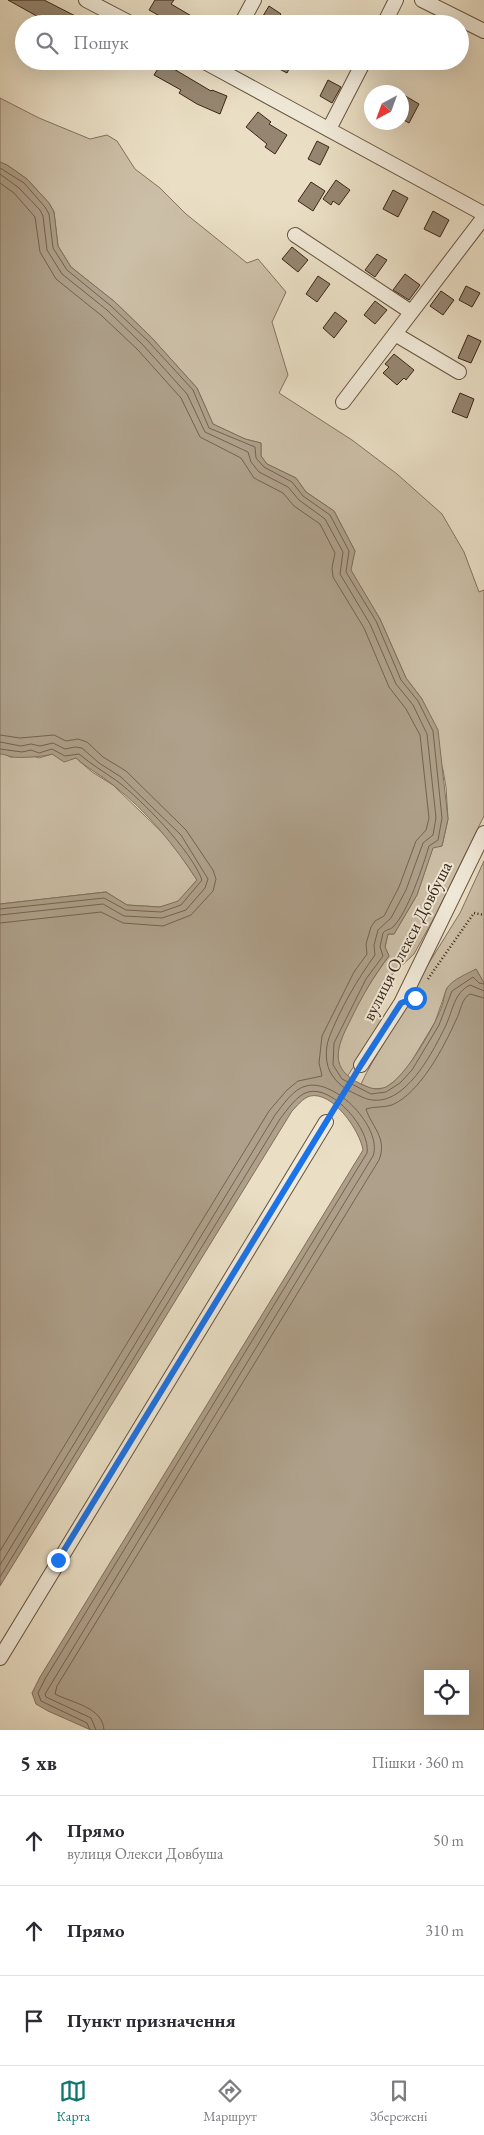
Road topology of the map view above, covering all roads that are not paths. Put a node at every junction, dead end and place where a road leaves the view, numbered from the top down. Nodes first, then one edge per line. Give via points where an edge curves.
1 (86, 0) edge
2 (254, 0) edge
3 (396, 0) edge
4 (422, 0) edge
5 (115, 15) edge
6 (246, 15) edge
7 (388, 15) edge
8 (452, 15) edge
9 (469, 24) edge
10 (484, 31) edge
11 (228, 70) edge
12 (359, 70) edge
13 (329, 129) junction
14 (484, 215) edge
15 (295, 235) dead end
16 (411, 312) junction
17 (395, 334) junction
18 (459, 372) dead end
19 (343, 402) dead end
20 (484, 834) edge
21 (361, 1065) road end
22 (326, 1122) road end
23 (0, 1658) edge

1 - 5 street
2 - 6 street
3 - 7 street
4 - 8 street
9 - 10 street
11 - 13 street
12 - 13 street
13 - 14 street
14 - 16 street
15 - 16 street
16 - 17 street
17 - 18 street
17 - 19 street
20 - 21 street, вулиця Олекси Довбуша via 401,1003
22 - 23 street

